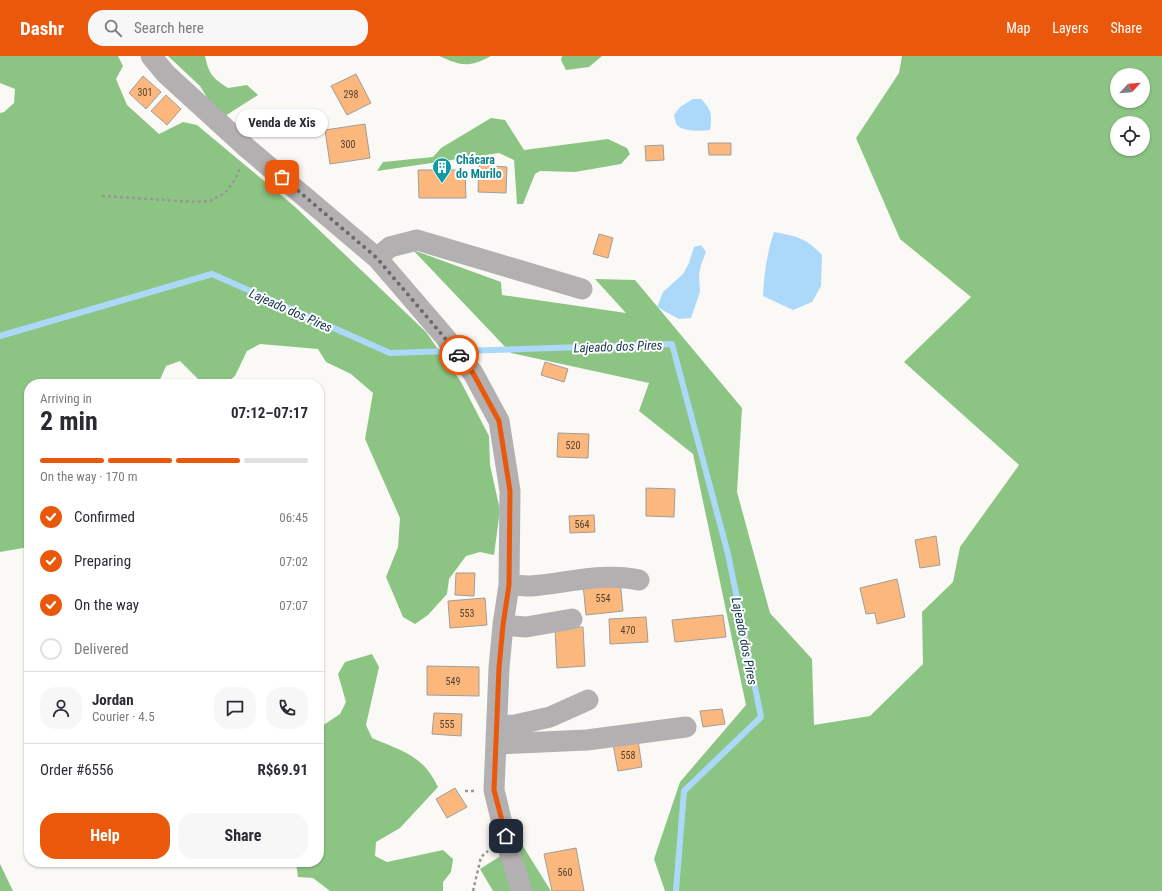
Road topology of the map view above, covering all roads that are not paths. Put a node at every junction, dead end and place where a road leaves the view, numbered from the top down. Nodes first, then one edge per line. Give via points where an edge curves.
1 (151, 56) edge
2 (377, 258) junction
3 (582, 289) dead end
4 (639, 580) dead end
5 (509, 585) junction
6 (572, 619) dead end
7 (503, 625) junction
8 (588, 700) dead end
9 (686, 727) dead end
10 (496, 735) junction
11 (522, 891) edge

1 - 2 street via 166,74 247,148
2 - 3 street via 390,247 417,240
2 - 5 street via 473,373 499,421 510,491
4 - 5 street via 626,577 529,586
5 - 7 street
6 - 7 street via 526,627
7 - 10 street
8 - 10 street via 550,717 515,725
9 - 10 street via 587,740
10 - 11 street via 494,790

